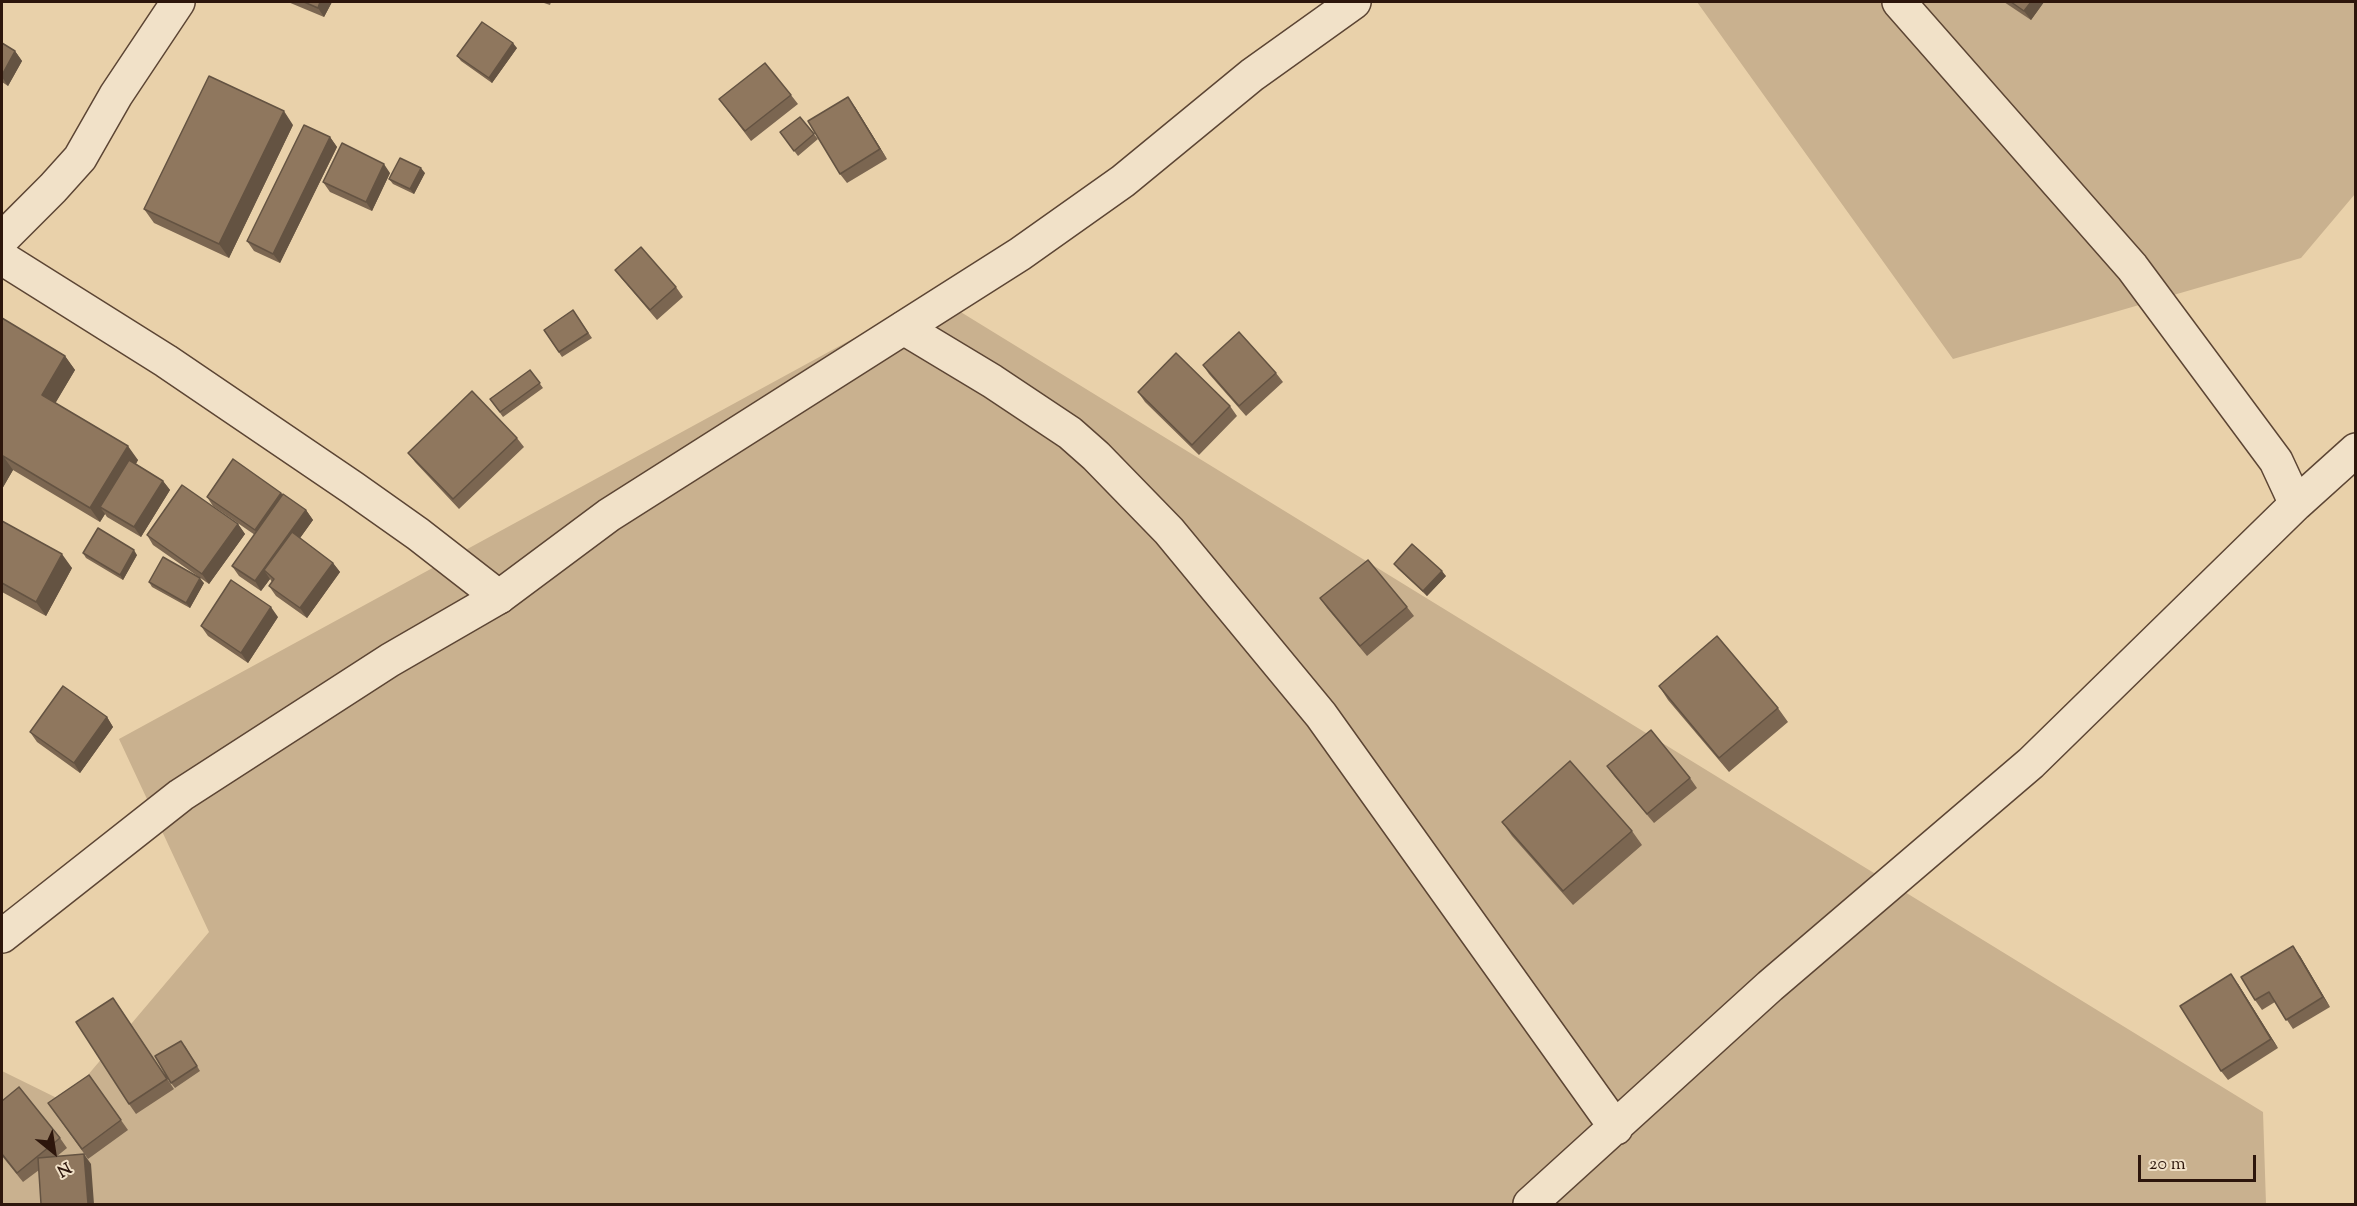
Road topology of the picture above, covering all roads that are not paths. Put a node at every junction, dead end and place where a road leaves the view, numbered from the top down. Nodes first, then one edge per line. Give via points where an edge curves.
1 (178, 2) edge
2 (1354, 2) edge
3 (1899, 2) edge
4 (2, 239) edge
5 (2, 258) edge
6 (904, 328) junction
7 (2355, 450) edge
8 (2296, 504) junction
9 (499, 597) junction
10 (2, 936) edge
11 (1616, 1128) junction
12 (1530, 1204) edge

1 - 4 street via 80,158
2 - 6 street via 1252,75 1123,181 1020,254
3 - 8 street via 2132,267 2276,461
5 - 9 street via 166,361 418,534
6 - 9 street via 609,515
6 - 11 street via 1070,433 1169,531 1321,714
7 - 8 street
8 - 11 street via 2031,763 1770,986
9 - 10 street via 390,660 181,795
11 - 12 street

